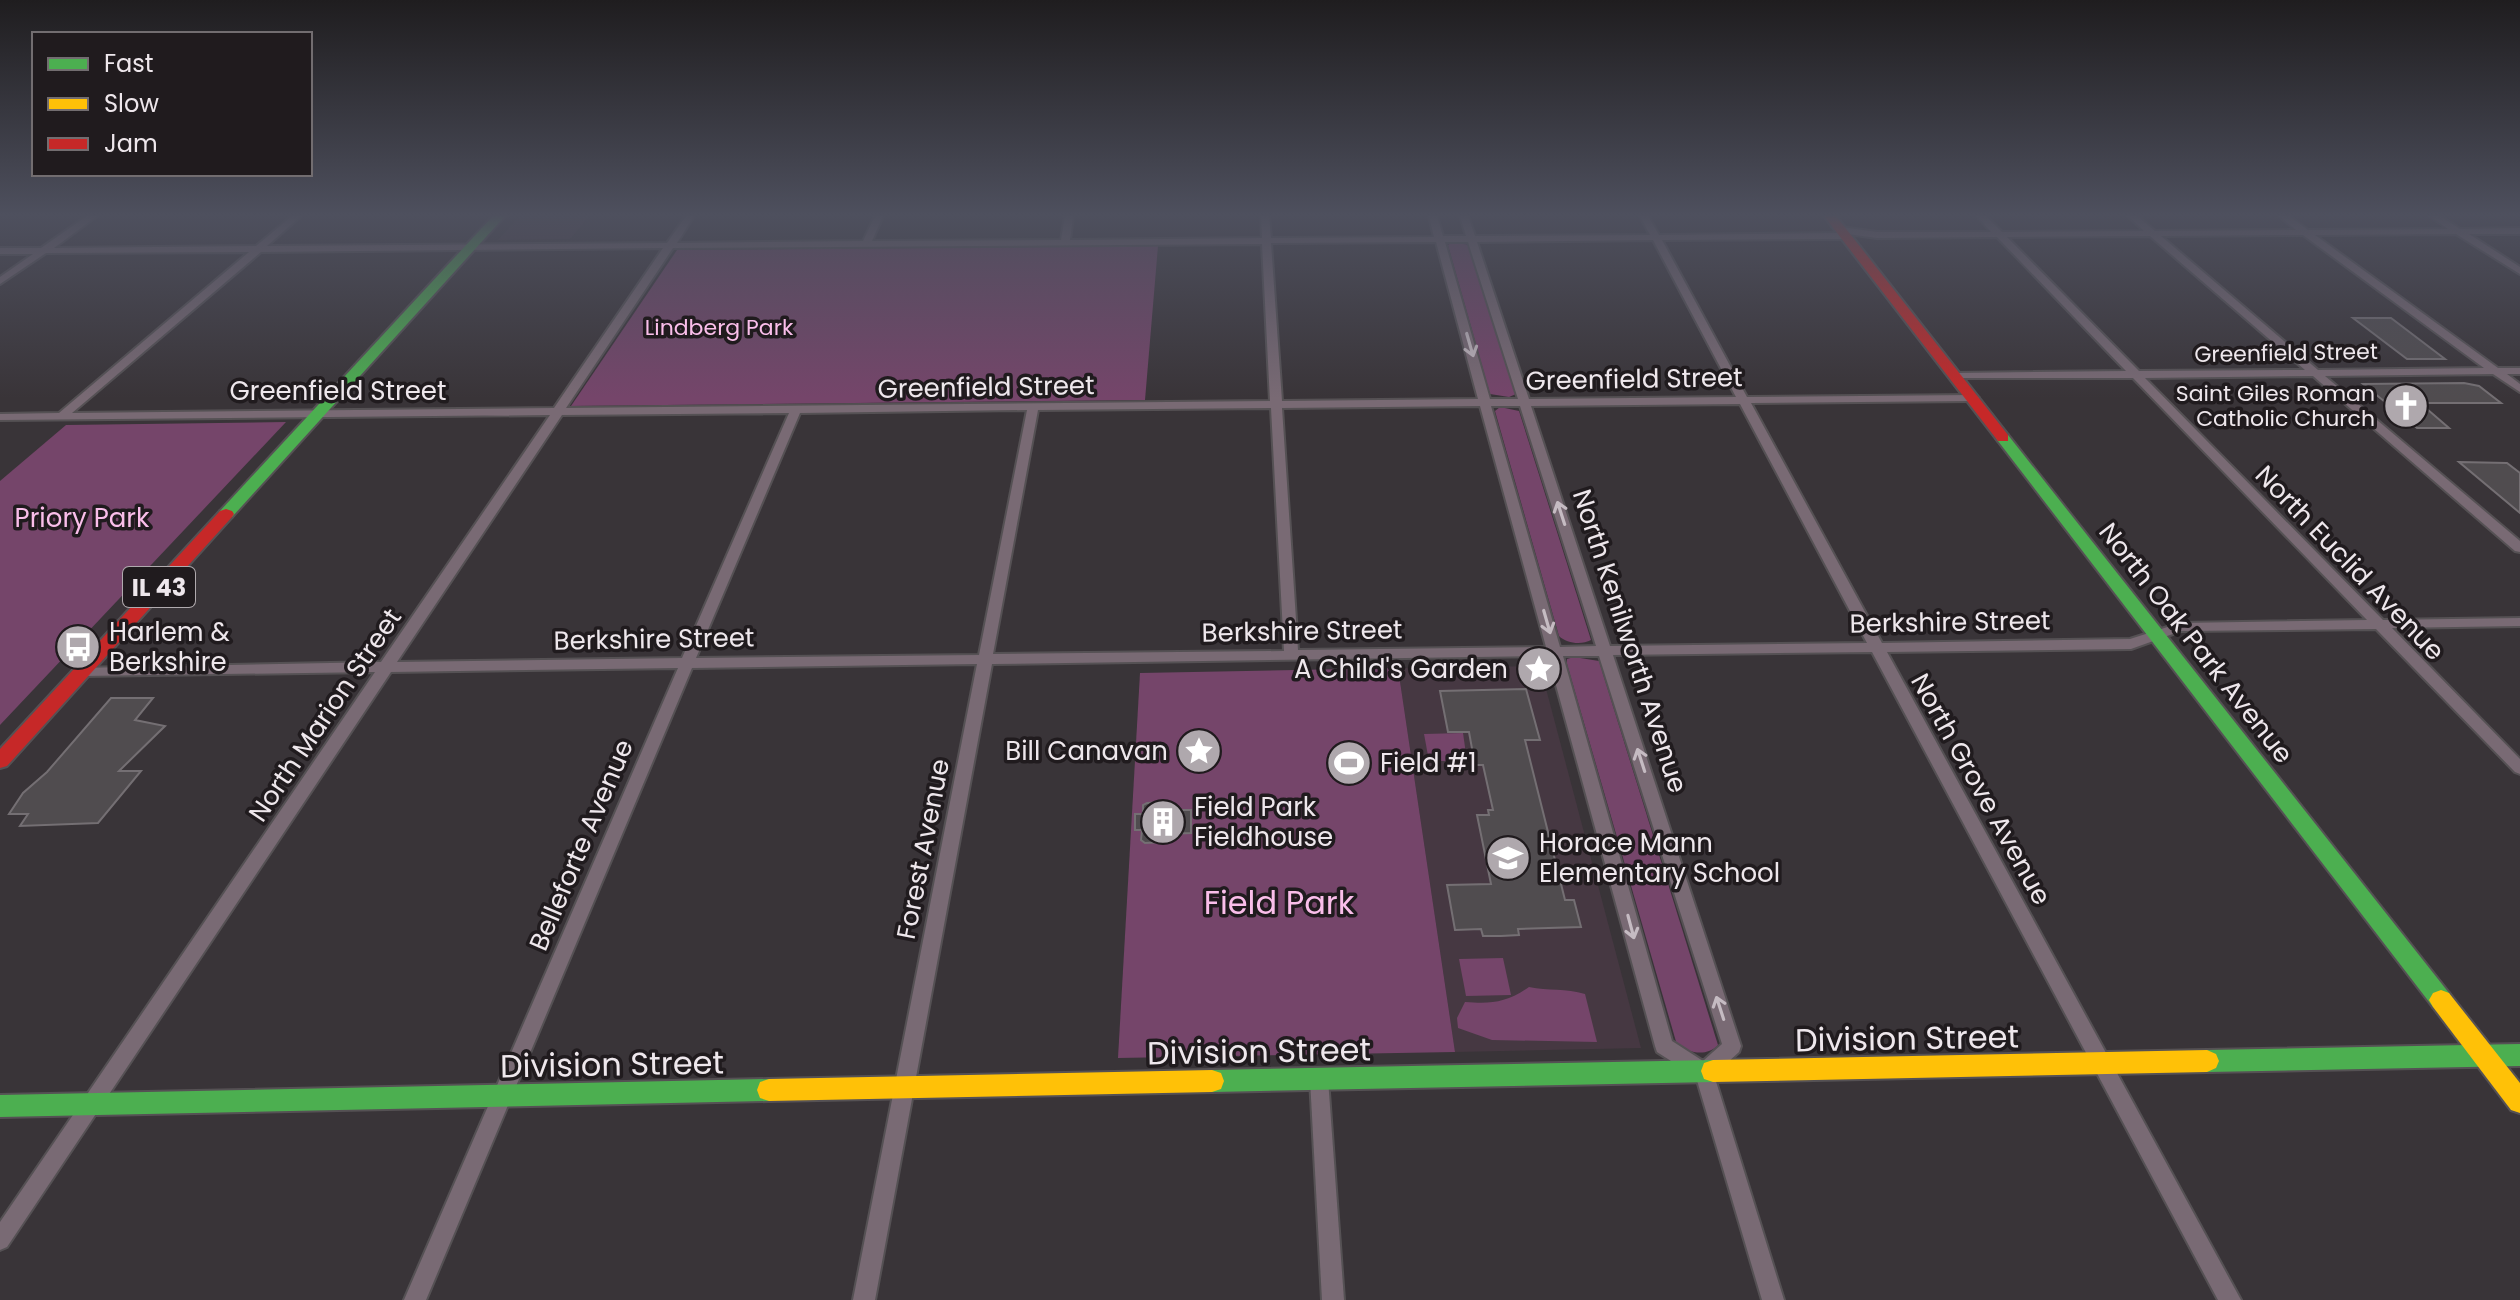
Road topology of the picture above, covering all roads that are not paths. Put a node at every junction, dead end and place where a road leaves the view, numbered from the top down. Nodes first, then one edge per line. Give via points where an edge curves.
1 (225, 277) edge
2 (444, 277) edge
3 (649, 277) edge
4 (1268, 277) edge
5 (1450, 277) edge
6 (1483, 277) edge
7 (1677, 277) edge
8 (1878, 277) edge
9 (2040, 277) edge
10 (2202, 277) edge
11 (2367, 277) edge
12 (2495, 371) junction
13 (2520, 371) edge
14 (2316, 373) junction
15 (2136, 375) junction
16 (1956, 376) junction
17 (2520, 389) edge
18 (1973, 398) junction
19 (1744, 400) junction
20 (1486, 403) junction
21 (1525, 403) junction
22 (1276, 405) junction
23 (1033, 408) junction
24 (795, 411) junction
25 (558, 412) junction
26 (318, 413) junction
27 (62, 416) junction
28 (0, 417) edge
29 (2520, 548) edge
30 (2520, 622) edge
31 (2379, 624) junction
32 (2157, 635) junction
33 (1876, 647) junction
34 (1606, 651) junction
35 (1556, 652) junction
36 (1291, 655) junction
37 (985, 659) junction
38 (687, 663) junction
39 (386, 667) junction
40 (82, 671) junction
41 (0, 761) edge
42 (2520, 768) edge
43 (2520, 1055) edge
44 (2484, 1056) junction
45 (2103, 1064) junction
46 (1704, 1072) junction
47 (1319, 1079) junction
48 (904, 1088) junction
49 (502, 1096) junction
50 (2520, 1102) edge
51 (91, 1105) junction
52 (0, 1106) edge
53 (0, 1240) edge
54 (415, 1300) edge
55 (864, 1300) edge
56 (1333, 1300) edge
57 (1773, 1300) edge
58 (2230, 1300) edge

1 - 27 street
2 - 26 street, IL 43
3 - 25 street, North Marion Street
4 - 22 street
5 -> 20 street
6 - 21 street, North Kenilworth Avenue
7 - 19 street, North Grove Avenue
8 - 16 street, North Oak Park Avenue
9 - 15 street, North Euclid Avenue
10 - 14 street
11 - 12 street
12 - 13 street, Greenfield Street
12 - 14 street, Greenfield Street
12 - 17 street
14 - 15 street, Greenfield Street
14 - 29 street
15 - 16 street, Greenfield Street
15 - 31 street, North Euclid Avenue
16 - 18 street, North Oak Park Avenue
18 - 19 street, Greenfield Street
18 - 32 street, North Oak Park Avenue
19 - 21 street, Greenfield Street
19 - 33 street, North Grove Avenue
20 - 21 street, Greenfield Street
20 - 22 street, Greenfield Street
20 -> 35 street
34 -> 21 street, North Kenilworth Avenue
22 - 23 street, Greenfield Street
22 - 36 street
23 - 24 street, Greenfield Street
23 - 37 street, Forest Avenue
24 - 25 street, Greenfield Street
24 - 38 street, Belleforte Avenue
25 - 26 street, Greenfield Street
25 - 39 street, North Marion Street
26 - 27 street, Greenfield Street
26 - 40 street, IL 43
27 - 28 street, Greenfield Street
30 - 31 street, Berkshire Street
31 - 32 street, Berkshire Street via 2180,627
31 - 42 street, North Euclid Avenue
32 - 33 street, Berkshire Street via 2131,644
32 - 44 street, North Oak Park Avenue
33 - 34 street, Berkshire Street
33 - 45 street, North Grove Avenue
34 - 35 street, Berkshire Street
46 -> 34 street, North Kenilworth Avenue via 1732,1044
35 - 36 street, Berkshire Street
35 -> 46 street via 1664,1048
36 - 37 street, Berkshire Street
37 - 38 street, Berkshire Street
37 - 48 street, Forest Avenue
38 - 39 street, Berkshire Street
38 - 49 street, Belleforte Avenue
39 - 40 street, Berkshire Street
39 - 51 street, North Marion Street
40 - 41 street, IL 43
43 - 44 street, Division Street
44 - 45 street, Division Street
44 - 50 street, North Oak Park Avenue
45 - 46 street, Division Street
45 - 58 street, North Grove Avenue
46 - 47 street, Division Street
46 - 57 street
47 - 48 street, Division Street
47 - 56 street
48 - 49 street, Division Street
48 - 55 street, Forest Avenue
49 - 51 street, Division Street
49 - 54 street, Belleforte Avenue
51 - 52 street, Division Street
51 - 53 street, North Marion Street

